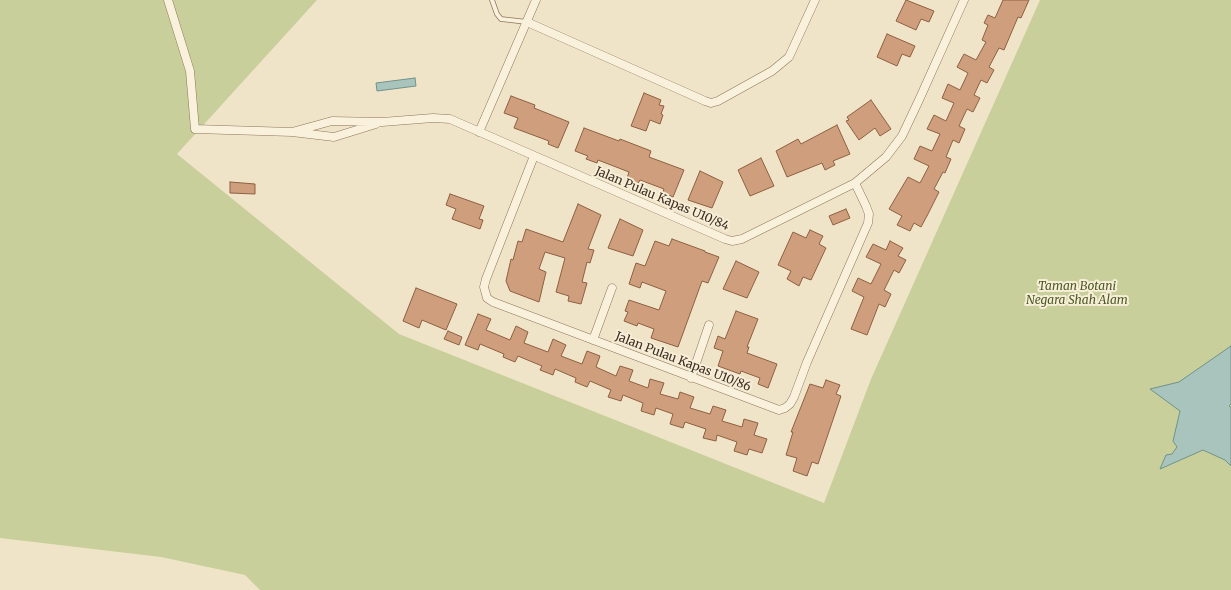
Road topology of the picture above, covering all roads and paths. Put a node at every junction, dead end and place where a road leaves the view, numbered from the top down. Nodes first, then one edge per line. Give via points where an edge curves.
1 (168, 0) edge
2 (492, 0) edge
3 (536, 0) edge
4 (815, 0) edge
5 (964, 0) edge
6 (526, 22) junction
7 (382, 122) junction
8 (292, 132) junction
9 (479, 132) junction
10 (534, 156) junction
11 (854, 183) junction
12 (612, 288) dead end
13 (709, 325) dead end
14 (593, 340) junction
15 (691, 378) junction

1 - 8 street via 190,71 195,129
2 - 6 lane via 501,19
3 - 6 street
4 - 6 street via 789,57 772,71 711,103
5 - 11 street, Jalan Pulau Kapas U10/84 via 902,136 886,157
6 - 9 street
7 - 8 street via 332,121
7 - 8 street via 334,137
7 - 9 street, Jalan Pulau Kapas U10/84 via 433,118 450,120
9 - 10 street, Jalan Pulau Kapas U10/84
10 - 11 street, Jalan Pulau Kapas U10/84 via 732,241
10 - 14 street, Jalan Pulau Kapas U10/86 via 486,279 484,293 493,302
11 - 15 street, Jalan Pulau Kapas U10/86 via 869,214 868,223 790,404 785,408 773,408
12 - 14 street
13 - 15 street
14 - 15 street, Jalan Pulau Kapas U10/86

